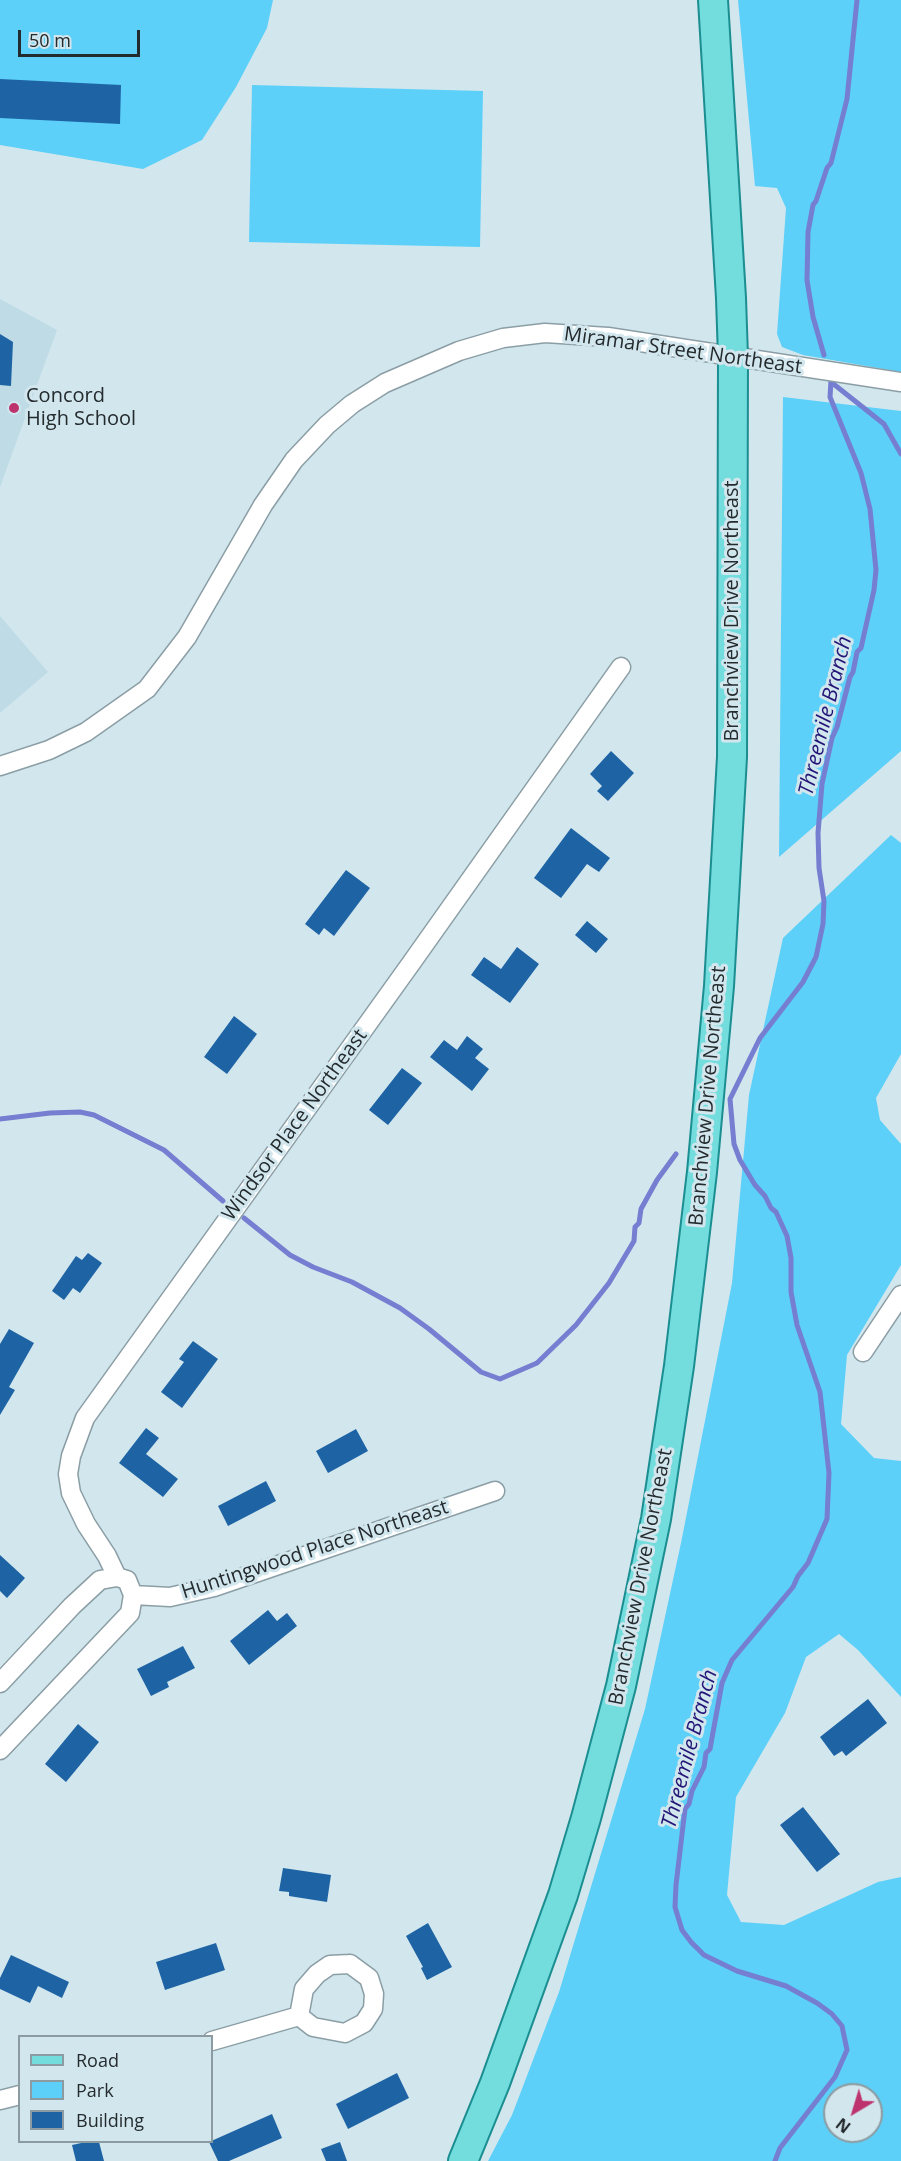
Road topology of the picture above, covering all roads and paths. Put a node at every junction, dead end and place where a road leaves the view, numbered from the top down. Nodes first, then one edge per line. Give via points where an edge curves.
1 (713, 0) edge
2 (733, 357) junction
3 (901, 382) edge
4 (621, 667) dead end
5 (0, 766) edge
6 (901, 1294) edge
7 (862, 1352) dead end
8 (495, 1491) dead end
9 (117, 1577) junction
10 (133, 1595) junction
11 (0, 1683) edge
12 (0, 1750) edge
13 (299, 2016) junction
14 (213, 2041) edge
15 (18, 2096) edge
16 (0, 2100) edge
17 (463, 2161) edge

1 - 2 main road, Branchview Drive Northeast
2 - 3 street, Miramar Street Northeast
2 - 5 street, Miramar Street Northeast via 608,337 545,333 503,338 459,351 385,383 327,424 294,460 263,505 187,637 147,688 86,732 49,750
2 - 17 main road, Branchview Drive Northeast via 732,757 713,1056 679,1366 654,1528 621,1686 589,1807 563,1895
4 - 9 street, Windsor Place Northeast via 85,1418 71,1456 71,1493
6 - 7 street
8 - 10 street, Huntingwood Place Northeast via 214,1587 176,1596
9 - 10 street, Windsor Place Northeast via 128,1580
9 - 11 street via 100,1580
10 - 12 street via 130,1613
13 - 13 street via 314,2027 345,2033 364,2023 373,2009 369,1978 350,1964 330,1965 304,1989
13 - 14 street
15 - 16 street

